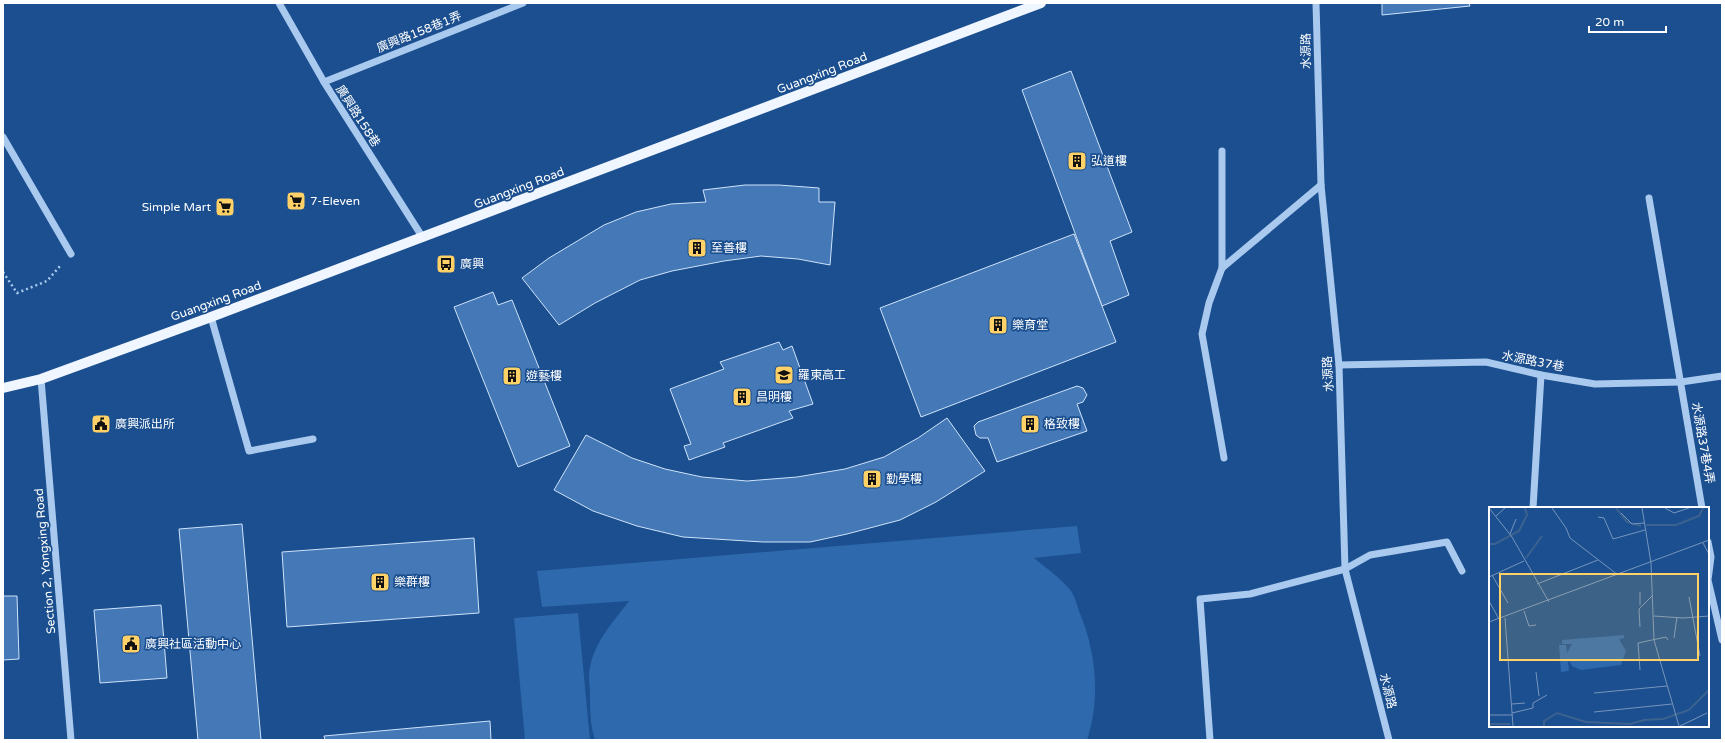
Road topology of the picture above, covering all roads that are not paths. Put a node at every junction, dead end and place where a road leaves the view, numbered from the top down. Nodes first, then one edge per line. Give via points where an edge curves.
1 (279, 3) edge
2 (523, 3) edge
3 (1316, 3) edge
4 (1035, 4) edge
5 (324, 82) junction
6 (3, 137) edge
7 (1222, 151) dead end
8 (1321, 185) junction
9 (1649, 198) dead end
10 (423, 238) junction
11 (71, 254) road end
12 (1222, 268) junction
13 (211, 317) junction
14 (1339, 365) junction
15 (1541, 375) junction
16 (1722, 376) edge
17 (41, 379) junction
18 (1681, 382) junction
19 (3, 388) edge
20 (313, 439) dead end
21 (1224, 458) dead end
22 (1533, 507) edge
23 (1702, 507) edge
24 (1709, 547) edge
25 (1345, 569) junction
26 (1462, 571) dead end
27 (1709, 572) edge
28 (1709, 584) edge
29 (1722, 640) edge
30 (71, 740) edge
31 (1210, 740) edge
32 (1389, 740) edge

1 - 5 street, 廣興路158巷
2 - 5 street, 廣興路158巷1弄
3 - 8 street, 水源路
4 - 10 main road, Guangxing Road
5 - 10 street, 廣興路158巷
6 - 11 street
7 - 12 street
8 - 12 street
8 - 14 street, 水源路
9 - 18 street, 水源路37巷4弄
10 - 13 main road, Guangxing Road
12 - 21 street via 1209,303 1202,334
13 - 17 main road, Guangxing Road
13 - 20 street via 249,451
14 - 15 street, 水源路37巷 via 1486,362
14 - 25 street, 水源路
15 - 18 street, 水源路37巷 via 1595,384
15 - 22 street
16 - 18 street, 水源路37巷
17 - 19 main road, Guangxing Road
17 - 30 street, Section 2, Yongxing Road
18 - 23 street, 水源路37巷4弄
24 - 27 street
25 - 26 street via 1370,555 1447,542
25 - 31 street via 1250,594 1200,598
25 - 32 street, 水源路
28 - 29 street

